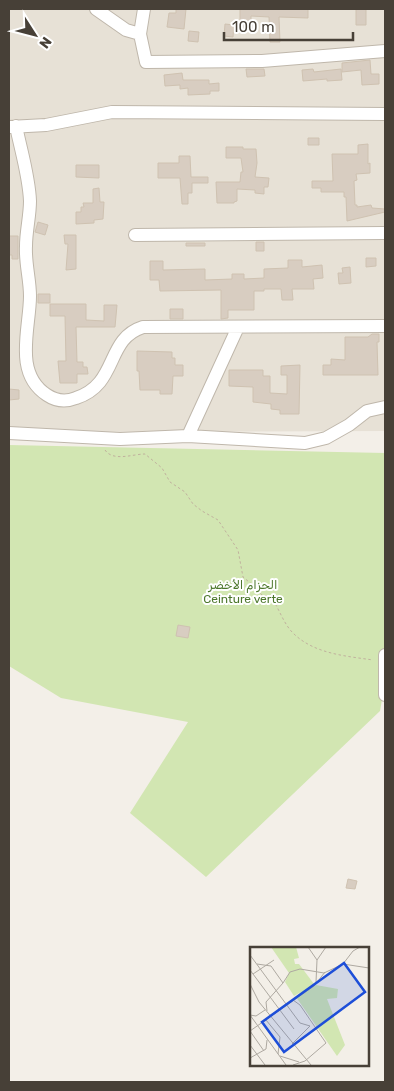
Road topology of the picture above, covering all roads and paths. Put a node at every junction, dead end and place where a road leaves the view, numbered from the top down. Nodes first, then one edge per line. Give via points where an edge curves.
1 (96, 9) edge
2 (144, 9) edge
3 (140, 34) junction
4 (385, 51) edge
5 (385, 114) edge
6 (12, 126) edge
7 (385, 233) edge
8 (135, 235) dead end
9 (385, 326) edge
10 (238, 327) junction
11 (385, 407) edge
12 (9, 433) edge
13 (188, 436) junction
14 (104, 449) dead end
15 (385, 659) edge
16 (385, 695) edge

1 - 3 street via 126,30
2 - 3 street
3 - 4 street via 146,62 262,61
5 - 6 street via 112,112 46,125
6 - 10 street via 30,200 26,246 30,299 26,353 31,374 44,393 66,400 88,392 106,375 121,341 137,329 150,325
7 - 8 street
9 - 10 street
10 - 13 street
11 - 13 street via 367,410 326,438 304,443
12 - 13 street via 120,439
14 - 15 path via 116,457 145,454 162,468 170,482 185,492 193,504 218,520 238,550 243,576 262,595 271,597 293,633 312,646 335,654
15 - 16 street

